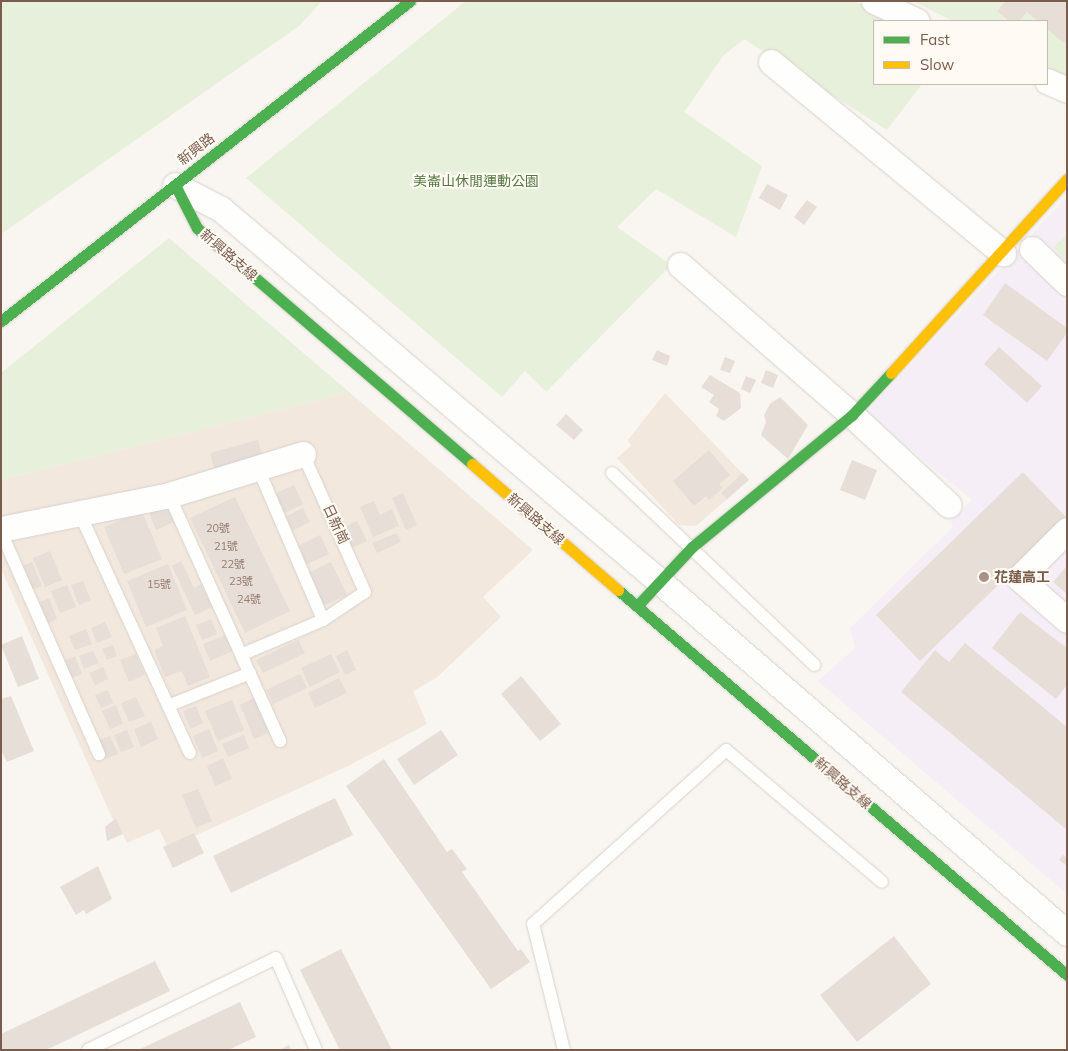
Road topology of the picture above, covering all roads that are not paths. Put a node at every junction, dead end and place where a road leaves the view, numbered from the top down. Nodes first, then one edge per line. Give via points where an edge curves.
1 (410, 1) edge
2 (874, 1) edge
3 (915, 20) edge
4 (771, 62) dead end
5 (1048, 81) edge
6 (1067, 90) edge
7 (1067, 179) edge
8 (176, 184) junction
9 (1032, 249) dead end
10 (1003, 253) junction
11 (680, 265) dead end
12 (1067, 282) edge
13 (1, 321) edge
14 (852, 414) junction
15 (303, 454) joint
16 (258, 468) junction
17 (612, 473) dead end
18 (169, 495) junction
19 (949, 505) dead end
20 (80, 514) junction
21 (1067, 530) edge
22 (1, 531) edge
23 (692, 547) junction
24 (660, 581) junction
25 (637, 606) junction
26 (323, 620) junction
27 (1067, 620) edge
28 (243, 654) junction
29 (814, 665) dead end
30 (250, 672) junction
31 (170, 705) junction
32 (280, 741) dead end
33 (190, 753) dead end
34 (99, 754) dead end
35 (882, 882) dead end
36 (1067, 933) edge
37 (1067, 975) edge
38 (88, 1050) edge
39 (316, 1050) edge
40 (564, 1050) edge

1 - 8 street, 新興路
2 - 3 street
4 - 10 street
5 - 6 street
7 - 10 street
8 - 13 street, 新興路
8 - 24 street via 222,209
8 - 25 street, 新興路支線 via 197,228
9 - 12 street
10 - 14 street
11 - 14 street
14 - 19 street
14 - 23 street
15 - 16 street, 日新崗
15 - 26 lane, 日新崗 via 366,592
16 - 18 street, 日新崗
16 - 26 lane
17 - 23 lane
18 - 20 street, 日新崗
18 - 28 lane
20 - 22 street, 日新崗
20 - 31 lane
21 - 27 street via 1019,578
22 - 34 lane, 日新崗
23 - 24 street
23 - 29 lane
24 - 25 street
24 - 36 street
25 - 37 street, 新興路支線
26 - 28 lane, 日新崗
28 - 30 lane
30 - 31 lane
30 - 32 lane
31 - 33 lane
35 - 40 lane via 726,750 533,924
38 - 39 lane via 276,958

